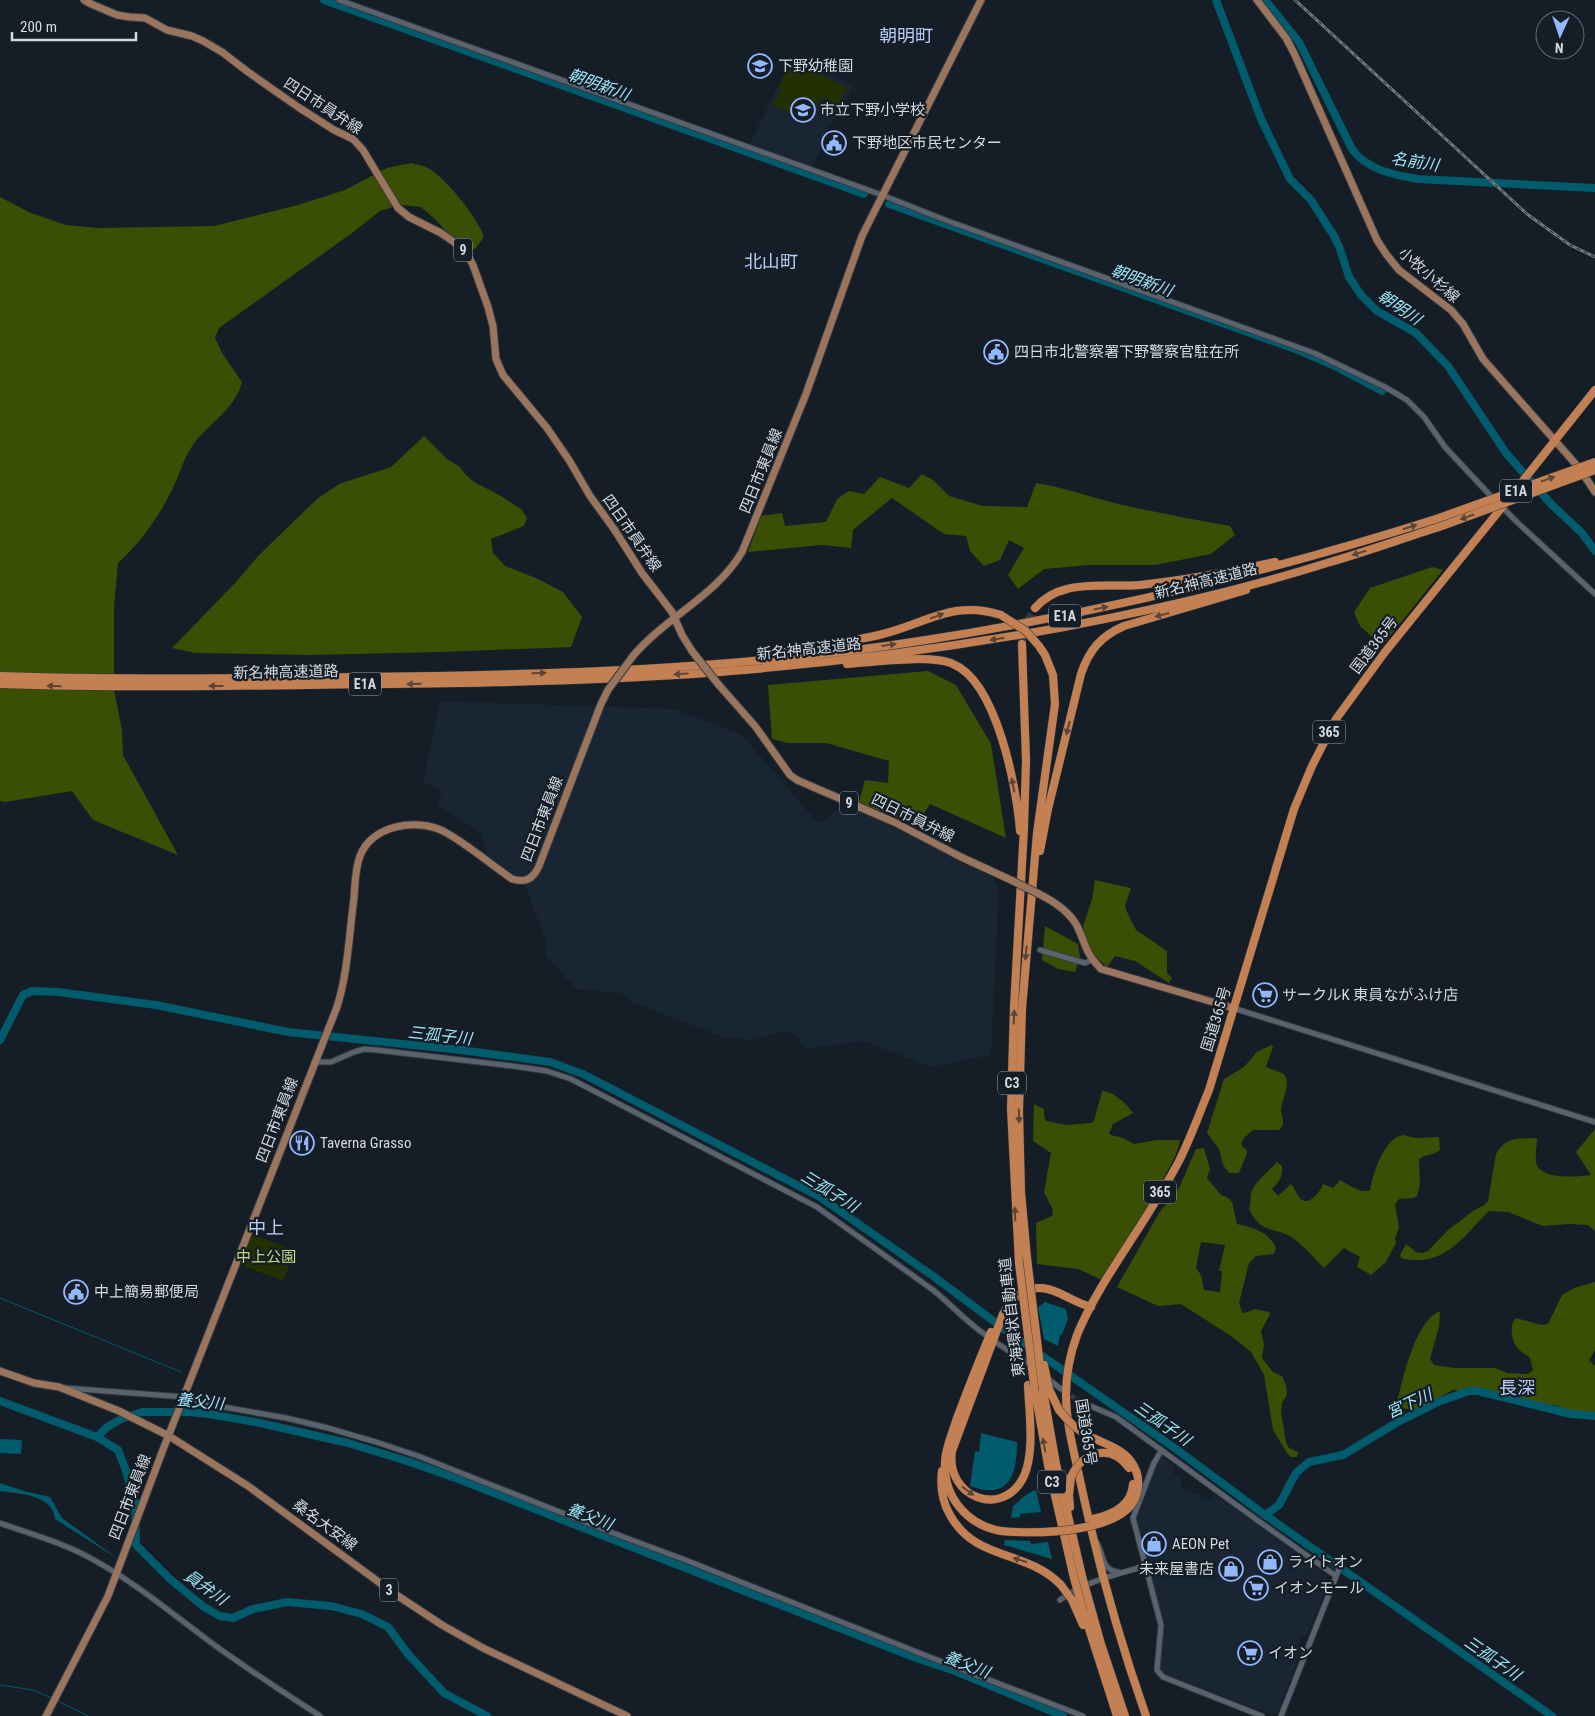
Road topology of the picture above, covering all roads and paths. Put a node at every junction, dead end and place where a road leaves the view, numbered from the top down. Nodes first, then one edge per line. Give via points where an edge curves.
1 (84, 0) edge
2 (339, 0) edge
3 (981, 0) edge
4 (1258, 0) edge
5 (882, 195) junction
6 (1595, 390) edge
7 (1555, 440) junction
8 (1595, 462) edge
9 (1595, 470) edge
10 (1595, 492) edge
11 (1502, 507) junction
12 (1438, 523) junction
13 (1383, 536) junction
14 (1326, 564) junction
15 (1595, 594) edge
16 (1035, 608) tunnel mouth
17 (674, 619) junction
18 (1022, 644) tunnel mouth
19 (684, 666) junction
20 (730, 671) junction
21 (0, 676) edge
22 (0, 684) edge
23 (1020, 903) junction
24 (1030, 905) junction
25 (1040, 950) dead end
26 (1092, 960) junction
27 (1233, 1008) junction
28 (314, 1062) junction
29 (1595, 1122) edge
30 (1091, 1306) junction
31 (992, 1336) junction
32 (0, 1371) edge
33 (1031, 1385) junction
34 (58, 1387) junction
35 (1060, 1388) tunnel mouth
36 (1046, 1390) junction
37 (184, 1397) junction
38 (1078, 1401) tunnel mouth
39 (169, 1436) junction
40 (1161, 1451) junction
41 (948, 1456) junction
42 (0, 1523) edge
43 (1002, 1529) junction
44 (1093, 1536) junction
45 (1341, 1564) dead end
46 (1145, 1566) junction
47 (116, 1572) junction
48 (1122, 1573) junction
49 (1337, 1574) junction
50 (1080, 1576) junction
51 (1104, 1578) junction
52 (1060, 1600) dead end
53 (1112, 1704) junction
54 (46, 1716) edge
55 (320, 1716) edge
56 (628, 1716) edge
57 (1083, 1716) edge
58 (1117, 1716) edge
59 (1125, 1716) edge
60 (1146, 1716) edge
61 (1262, 1716) edge
62 (1281, 1716) edge

1 - 17 main road, 四日市員弁線 / 9 via 117,15 145,18 167,30 192,36 222,52 298,107 354,139 398,208 458,245 473,265 488,307 496,359 503,375 547,428
2 - 5 street
3 - 5 main road, 四日市東員線
4 - 7 main road, 小牧小杉線 via 1294,53 1386,254 1399,270 1451,310 1483,359
5 - 11 street via 1314,353 1385,387 1416,408 1445,446
5 - 17 main road, 四日市東員線 via 862,236 806,394 742,552 718,584
6 - 7 highway, 国道365号 / 365
7 - 10 main road, 小牧小杉線
7 - 11 highway, 国道365号 / 365, bridge
12 -> 8 highway, 新名神高速道路 / E1A, bridge
9 -> 12 highway, 新名神高速道路 / E1A, bridge
11 - 15 street
11 - 27 highway, 国道365号 / 365 via 1384,652 1332,727 1294,810
13 -> 12 highway, 新名神高速道路 / E1A
12 -> 14 highway, 新名神高速道路 / E1A
13 - 16 highway via 1220,574 1151,584 1068,588 1050,595
19 -> 13 highway, 新名神高速道路 / E1A via 858,650 1060,617 1256,572
14 -> 20 highway, 新名神高速道路 / E1A via 1199,598 1065,627 915,651
14 -> 24 highway via 1124,626 1106,635 1093,647 1081,674 1056,773
17 - 26 main road, 四日市員弁線 / 9, bridge via 692,651 755,726 790,775 1039,894 1069,915
17 - 28 main road, 四日市東員線, bridge via 633,656 608,690 533,877 520,882 512,879 454,838 427,826 408,824 389,829 368,844 358,865 342,989
18 - 23 highway via 1026,762
21 -> 19 highway, 新名神高速道路 / E1A via 129,679 401,676
19 -> 24 highway, bridge via 877,636 959,610 1001,615 1026,631 1045,655 1053,676 1055,704
20 -> 22 highway, 新名神高速道路 / E1A via 403,684
23 -> 20 highway via 1019,822 1010,770 1001,736 983,695 960,667 944,661 924,660
33 -> 23 highway, 東海環状自動車道 / C3, bridge via 1018,1263 1012,1109
24 -> 36 highway, 東海環状自動車道 / C3, bridge via 1020,1064 1021,1182 1031,1300
25 - 26 street via 1085,963
26 - 27 main road via 1102,969
27 - 29 street
27 - 30 highway, 国道365号 / 365 via 1209,1090 1178,1163
28 - 31 street via 331,1062 364,1049 520,1067 571,1079 816,1207 933,1290 963,1319
28 - 37 main road, 四日市東員線
30 - 31 highway via 1057,1292 1034,1288 1024,1291 1001,1314
30 - 44 highway, 国道365号 / 365 via 1076,1338 1069,1367 1067,1408
31 - 35 street
31 - 41 highway via 974,1374
32 - 34 main road, 桑名大安線 / 3 via 34,1383
41 -> 33 highway via 957,1482 974,1496 996,1499 1014,1489 1024,1475 1029,1455
50 -> 33 highway, 東海環状自動車道 / C3 via 1048,1465
34 - 37 street
34 - 39 main road, 桑名大安線 / 3 via 119,1411
36 - 43 highway, bridge via 1070,1424 1126,1456 1137,1474 1137,1495 1123,1513 1098,1524 1023,1533
36 - 50 highway, 東海環状自動車道 / C3 via 1056,1464
37 - 39 main road, 四日市東員線
37 - 57 street via 328,1428 418,1456
38 - 40 street via 1116,1417
39 - 47 main road, 四日市東員線
39 - 56 main road, 桑名大安線 / 3 via 248,1486 394,1594 442,1625 483,1648
40 - 46 street via 1133,1518
40 - 49 street
41 - 43 highway via 946,1478 957,1504 974,1521 987,1528
53 -> 41 highway, bridge via 1077,1610 1061,1584 1040,1568 986,1548 962,1532 948,1511 942,1494 942,1470
42 - 47 street via 77,1551
43 - 50 highway, bridge via 1050,1527 1097,1518 1112,1513 1125,1504 1133,1487 1132,1474 1120,1458 1108,1453 1096,1454 1084,1459 1071,1477 1069,1504
44 - 48 street via 1106,1568
44 - 51 highway, 国道365号 / 365
45 - 49 street
46 - 48 street
46 - 61 street via 1161,1625 1156,1664 1158,1673
47 - 54 main road, 四日市東員線 via 108,1596
47 - 55 street via 260,1677
48 - 51 street
49 - 62 street
50 - 53 highway, 東海環状自動車道 / C3, bridge
50 - 59 highway, 東海環状自動車道 / C3, bridge
51 - 52 street via 1079,1587
51 - 60 highway, 国道365号 / 365
53 - 58 highway, 東海環状自動車道 / C3, bridge

